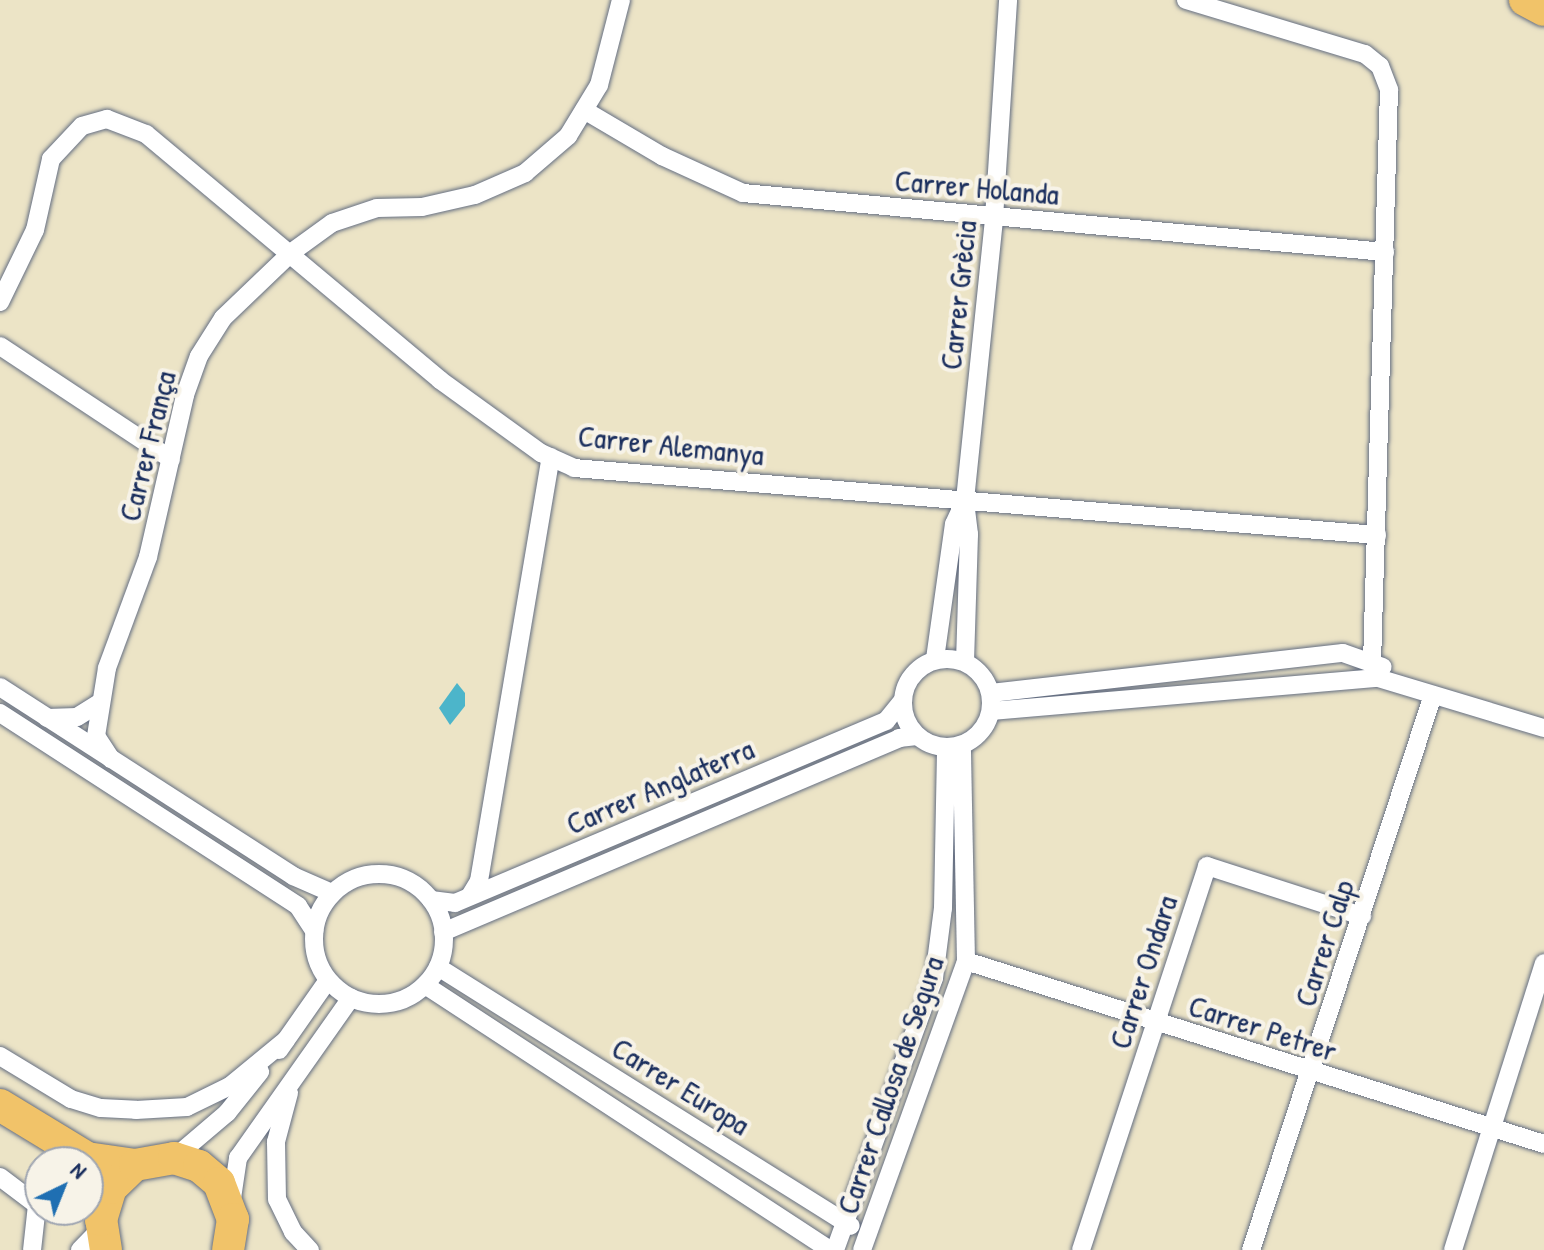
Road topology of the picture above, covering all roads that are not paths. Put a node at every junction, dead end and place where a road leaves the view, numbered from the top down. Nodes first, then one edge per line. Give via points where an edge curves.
1 (621, 0) edge
2 (1008, 0) edge
3 (1186, 0) edge
4 (1525, 0) edge
5 (1544, 10) edge
6 (584, 110) junction
7 (994, 218) junction
8 (292, 252) junction
9 (1385, 252) junction
10 (0, 302) edge
11 (0, 346) edge
12 (551, 457) junction
13 (171, 459) junction
14 (965, 500) junction
15 (1377, 535) junction
16 (935, 659) junction
17 (965, 662) junction
18 (1372, 663) junction
19 (0, 687) edge
20 (1432, 698) junction
21 (902, 701) junction
22 (991, 702) junction
23 (98, 704) junction
24 (0, 713) edge
25 (47, 718) junction
26 (1544, 728) edge
27 (917, 736) junction
28 (954, 746) junction
29 (111, 759) junction
30 (486, 835) junction
31 (527, 872) junction
32 (332, 893) junction
33 (470, 896) junction
34 (431, 900) junction
35 (1362, 916) junction
36 (314, 931) junction
37 (443, 932) junction
38 (966, 961) junction
39 (1544, 963) edge
40 (438, 967) junction
41 (328, 980) junction
42 (425, 985) junction
43 (351, 998) junction
44 (1156, 1023) junction
45 (286, 1040) junction
46 (0, 1056) edge
47 (1311, 1073) junction
48 (293, 1078) junction
49 (0, 1105) edge
50 (0, 1131) edge
51 (1491, 1131) junction
52 (1544, 1144) edge
53 (24, 1146) edge
54 (174, 1158) junction
55 (135, 1165) junction
56 (0, 1177) edge
57 (843, 1220) junction
58 (95, 1229) edge
59 (234, 1234) edge
60 (864, 1243) edge
61 (32, 1250) edge
62 (310, 1250) edge
63 (835, 1250) edge
64 (1081, 1250) edge
65 (1251, 1250) edge
66 (1453, 1250) edge

1 - 6 street, Carrer França via 599,85
2 - 7 street, Carrer Grècia
3 - 9 street via 1365,54 1380,66 1389,90
4 - 5 highway
6 - 7 street, Carrer Holanda via 662,156 743,193
6 - 8 street, Carrer França via 568,136 525,173 475,195 422,207 377,208 332,223
7 - 9 street, Carrer Holanda
7 - 14 street, Carrer Grècia
8 - 10 street, Carrer Alemanya via 146,134 107,119 82,126 51,159 35,230
8 - 12 street, Carrer Alemanya via 440,380
8 - 13 street, Carrer França via 223,318 199,356
9 - 15 street
11 - 13 street
12 - 14 street, Carrer Alemanya via 574,468
12 - 30 street
13 - 23 street, Carrer França via 148,557
14 - 15 street, Carrer Alemanya
14 - 16 street, Carrer Grècia via 954,524
14 - 17 street, Carrer Grècia
15 - 18 street
16 - 17 street
16 - 21 street via 909,678
17 - 22 street via 978,670
18 - 20 street via 1394,671
18 - 22 street via 1343,653
19 - 25 street
20 - 22 street via 1378,678
20 - 26 street
20 - 35 street, Carrer Calp
21 - 27 street
21 - 31 street, Carrer Anglaterra via 886,721
22 - 28 street via 982,731
23 - 25 street via 77,717
23 - 29 street via 96,736
24 - 36 street via 298,906
25 - 29 street
27 - 28 street
27 - 37 street, Carrer Anglaterra via 899,738
28 - 38 street, Carrer Callosa de Segura
28 - 57 street, Carrer Callosa de Segura via 934,978
29 - 32 street via 293,876
30 - 31 street via 493,863 503,872
30 - 33 street via 479,881
31 - 33 street, Carrer Anglaterra
32 - 34 street via 353,879 390,875 411,883
32 - 36 street
33 - 34 street, Carrer Anglaterra via 455,903
34 - 37 street
35 - 44 street, Carrer Ondara via 1207,866
35 - 47 street, Carrer Calp
36 - 41 street via 315,953
37 - 40 street
38 - 44 street, Carrer Petrer
38 - 60 street, Carrer Callosa de Segura
39 - 51 street
40 - 42 street
40 - 57 street, Carrer Europa
41 - 43 street
41 - 45 street
42 - 43 street via 393,1003
42 - 63 street, Carrer Europa
43 - 48 street
44 - 47 street, Carrer Petrer
44 - 64 street, Carrer Ondara
45 - 46 street via 230,1086 187,1107 136,1110 71,1099
45 - 54 street via 227,1113
47 - 51 street, Carrer Petrer
47 - 65 street, Carrer Calp
48 - 59 street via 238,1158
48 - 62 street via 276,1142 277,1199 293,1232
49 - 55 highway via 87,1158
50 - 53 highway
51 - 52 street, Carrer Petrer
51 - 66 street
54 - 55 highway
54 - 59 highway via 199,1166 219,1183
55 - 58 highway via 111,1188
56 - 61 street via 37,1205
57 - 60 street, Carrer Europa
57 - 63 street, Carrer Callosa de Segura
60 - 63 street

